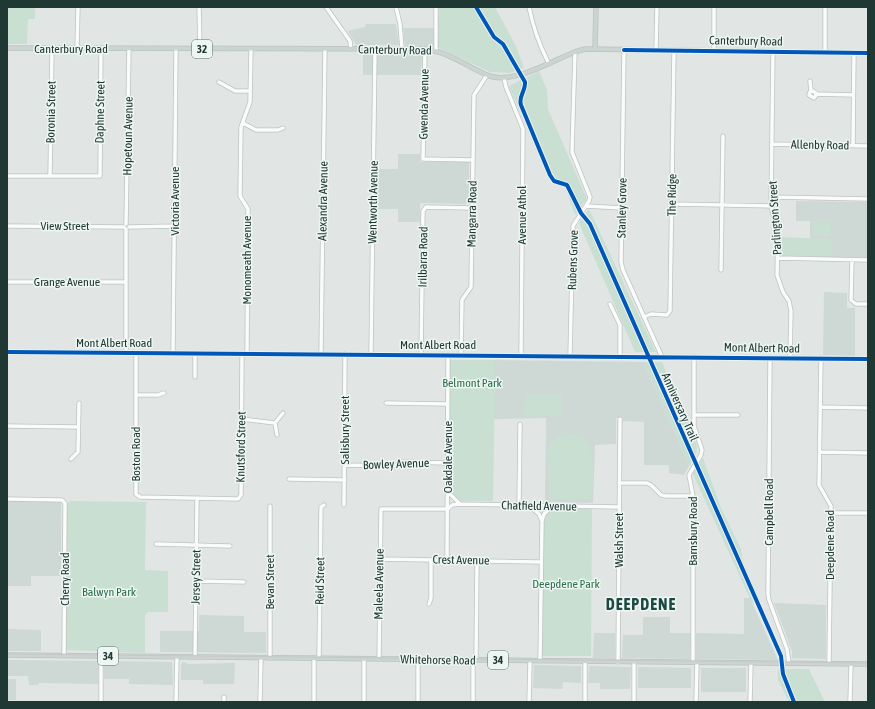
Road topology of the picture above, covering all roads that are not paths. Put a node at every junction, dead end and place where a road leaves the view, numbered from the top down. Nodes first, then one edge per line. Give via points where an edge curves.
1 (78, 7) edge
2 (199, 7) edge
3 (326, 7) edge
4 (396, 7) edge
5 (436, 7) edge
6 (528, 7) edge
7 (596, 7) edge
8 (657, 7) edge
9 (714, 7) edge
10 (825, 7) edge
11 (7, 48) edge
12 (52, 49) junction
13 (77, 49) junction
14 (101, 49) junction
15 (129, 49) junction
16 (176, 49) junction
17 (200, 49) junction
18 (251, 49) junction
19 (325, 49) junction
20 (352, 49) junction
21 (375, 49) junction
22 (402, 49) junction
23 (425, 49) junction
24 (595, 49) junction
25 (436, 50) junction
26 (624, 50) junction
27 (656, 50) junction
28 (674, 50) junction
29 (714, 51) junction
30 (773, 51) junction
31 (574, 52) junction
32 (825, 52) junction
33 (854, 53) junction
34 (868, 53) edge
35 (548, 62) junction
36 (486, 75) junction
37 (504, 78) junction
38 (810, 81) dead end
39 (219, 82) dead end
40 (250, 91) junction
41 (811, 91) junction
42 (817, 94) junction
43 (853, 95) junction
44 (243, 123) junction
45 (283, 128) dead end
46 (723, 136) dead end
47 (772, 144) junction
48 (853, 145) junction
49 (868, 146) edge
50 (473, 160) junction
51 (7, 176) edge
52 (50, 176) junction
53 (771, 197) junction
54 (868, 198) edge
55 (589, 202) junction
56 (672, 204) junction
57 (722, 205) junction
58 (586, 206) junction
59 (771, 206) junction
60 (472, 208) junction
61 (596, 208) junction
62 (622, 208) junction
63 (7, 226) edge
64 (175, 226) junction
65 (126, 227) junction
66 (777, 258) junction
67 (852, 260) junction
68 (868, 260) edge
69 (721, 270) dead end
70 (7, 282) edge
71 (126, 282) junction
72 (610, 304) dead end
73 (868, 304) edge
74 (644, 317) junction
75 (7, 352) edge
76 (126, 353) junction
77 (136, 353) junction
78 (173, 353) junction
79 (195, 353) junction
80 (242, 354) junction
81 (247, 354) junction
82 (321, 354) junction
83 (345, 354) junction
84 (371, 354) junction
85 (421, 355) junction
86 (448, 355) junction
87 (461, 355) junction
88 (520, 355) junction
89 (570, 356) junction
90 (620, 356) junction
91 (660, 357) junction
92 (694, 357) junction
93 (770, 358) junction
94 (790, 358) junction
95 (821, 358) junction
96 (868, 359) edge
97 (195, 377) dead end
98 (164, 393) dead end
99 (136, 395) junction
100 (79, 403) dead end
101 (386, 403) dead end
102 (447, 404) junction
103 (820, 408) junction
104 (868, 408) edge
105 (284, 413) dead end
106 (694, 415) junction
107 (738, 415) dead end
108 (242, 419) junction
109 (620, 419) dead end
110 (275, 423) junction
111 (520, 424) dead end
112 (7, 426) edge
113 (78, 427) junction
114 (277, 435) dead end
115 (820, 452) junction
116 (868, 453) edge
117 (71, 459) dead end
118 (448, 463) junction
119 (345, 465) junction
120 (289, 479) dead end
121 (345, 480) junction
122 (619, 483) junction
123 (448, 491) junction
124 (693, 496) junction
125 (196, 498) junction
126 (7, 499) edge
127 (460, 504) junction
128 (324, 505) dead end
129 (344, 505) dead end
130 (519, 505) junction
131 (270, 506) dead end
132 (528, 506) junction
133 (554, 506) junction
134 (619, 507) junction
135 (381, 509) joint
136 (448, 509) junction
137 (831, 513) junction
138 (868, 513) edge
139 (542, 521) junction
140 (156, 544) dead end
141 (196, 545) junction
142 (230, 546) dead end
143 (380, 559) junction
144 (431, 560) junction
145 (448, 560) junction
146 (477, 561) junction
147 (541, 562) junction
148 (196, 581) junction
149 (244, 582) dead end
150 (429, 604) dead end
151 (7, 655) edge
152 (64, 656) junction
153 (101, 656) junction
154 (177, 657) junction
155 (195, 657) junction
156 (261, 658) junction
157 (270, 658) junction
158 (317, 658) junction
159 (364, 659) junction
160 (379, 659) junction
161 (418, 659) junction
162 (474, 660) junction
163 (530, 660) junction
164 (540, 661) junction
165 (585, 661) junction
166 (618, 662) junction
167 (634, 662) junction
168 (695, 662) junction
169 (751, 663) junction
170 (789, 663) junction
171 (829, 664) junction
172 (850, 664) junction
173 (868, 664) edge
174 (224, 697) dead end
175 (101, 702) edge
176 (176, 702) edge
177 (224, 702) edge
178 (260, 702) edge
179 (314, 702) edge
180 (364, 702) edge
181 (418, 702) edge
182 (473, 702) edge
183 (529, 702) edge
184 (584, 702) edge
185 (634, 702) edge
186 (696, 702) edge
187 (750, 702) edge
188 (850, 702) edge

1 - 13 street
2 - 17 street
3 - 20 street via 350,41
4 - 22 street
5 - 25 street
6 - 35 street via 534,31
7 - 24 main road
8 - 27 street
9 - 29 street
10 - 32 street
11 - 12 main road, Canterbury Road / 32
12 - 13 main road, Canterbury Road / 32
12 - 52 street, Boronia Street
13 - 14 main road, Canterbury Road / 32
14 - 15 main road, Canterbury Road / 32
14 - 52 street, Daphne Street via 100,176
15 - 16 main road, Canterbury Road / 32
15 - 65 street, Hopetoun Avenue
16 - 17 main road, Canterbury Road / 32
16 - 64 street, Victoria Avenue
17 - 18 main road, Canterbury Road / 32
18 - 19 main road, Canterbury Road / 32
18 - 40 street, Monomeath Avenue
19 - 20 main road, Canterbury Road / 32
19 - 82 street, Alexandra Avenue
20 - 21 main road, Canterbury Road / 32
21 - 22 main road, Canterbury Road / 32
21 - 84 street, Wentworth Avenue
22 - 23 main road, Canterbury Road / 32
23 - 25 main road, Canterbury Road / 32
23 - 50 street, Gwenda Avenue via 423,159
24 - 26 main road, Canterbury Road / 32
24 - 31 main road, Canterbury Road / 32
25 - 36 main road, Canterbury Road / 32
26 - 27 main road, Canterbury Road / 32
26 - 62 street, Stanley Grove
27 - 28 main road, Canterbury Road / 32
28 - 29 main road, Canterbury Road / 32
28 - 56 street, The Ridge
29 - 30 main road, Canterbury Road / 32
30 - 32 main road, Canterbury Road / 32
30 - 47 street, Parlington Street
31 - 35 main road, Canterbury Road / 32
31 - 55 street via 572,152 590,197
32 - 33 main road, Canterbury Road / 32
33 - 34 main road, Canterbury Road / 32
33 - 43 street
35 - 37 main road, Canterbury Road / 32 via 516,76
36 - 37 main road, Canterbury Road / 32
36 - 50 street, Mangarra Road via 474,95
37 - 88 street, Avenue Athol via 523,129
38 - 41 street
39 - 40 street via 234,91
40 - 44 street, Monomeath Avenue via 250,102
41 - 42 street
41 - 42 street via 811,98
42 - 43 street
43 - 48 street
44 - 45 street via 256,130
44 - 81 street, Monomeath Avenue via 240,196 248,209
46 - 57 street
47 - 48 street, Allenby Road
47 - 53 street, Parlington Street
48 - 49 street, Allenby Road
50 - 60 street, Mangarra Road
51 - 52 street
53 - 54 street
53 - 59 street, Parlington Street
55 - 58 street, Rubens Grove
55 - 61 street
56 - 57 street
56 - 74 street, The Ridge via 670,311 667,315 651,314
57 - 59 street
57 - 69 street
58 - 61 street
58 - 89 street, Rubens Grove via 573,226
59 - 66 street, Parlington Street via 778,232
60 - 85 street, Irilbarra Road via 426,208 423,211
60 - 87 street, Mangarra Road via 471,287 462,300
61 - 62 street
62 - 74 street, Stanley Grove via 623,270
63 - 65 street, View Street
64 - 65 street, View Street
64 - 78 street, Victoria Avenue
65 - 71 street, Hopetoun Avenue
66 - 67 street
66 - 94 street, Parlington Street via 777,275 791,311
67 - 68 street
67 - 73 street via 851,300 853,303
70 - 71 street, Grange Avenue
71 - 76 street, Hopetoun Avenue
72 - 90 street via 620,325
74 - 91 street, Stanley Grove
75 - 76 main road, Mont Albert Road
76 - 77 main road, Mont Albert Road
77 - 78 main road, Mont Albert Road
77 - 99 street, Boston Road
78 - 79 main road, Mont Albert Road
79 - 80 main road, Mont Albert Road
79 - 97 street
80 - 81 main road, Mont Albert Road
80 - 108 street, Knutsford Street
81 - 82 main road, Mont Albert Road
82 - 83 main road, Mont Albert Road
83 - 84 main road, Mont Albert Road
83 - 119 street, Salisbury Street
84 - 85 main road, Mont Albert Road
85 - 86 main road, Mont Albert Road
86 - 87 main road, Mont Albert Road
86 - 102 street, Oakdale Avenue
87 - 88 main road, Mont Albert Road
88 - 89 main road, Mont Albert Road
89 - 90 main road, Mont Albert Road
90 - 91 main road, Mont Albert Road
91 - 92 main road, Mont Albert Road
92 - 93 main road, Mont Albert Road
92 - 106 street, Barnsbury Road
93 - 94 main road, Mont Albert Road
93 - 170 street, Campbell Road via 768,594 787,649
94 - 95 main road, Mont Albert Road
95 - 96 main road, Mont Albert Road
95 - 103 street, Deepdene Road
98 - 99 street
99 - 125 street, Boston Road via 136,494 140,497
100 - 113 street
101 - 102 street
102 - 118 street, Oakdale Avenue
103 - 104 street
103 - 115 street, Deepdene Road
105 - 110 street
106 - 107 street
106 - 124 street, Barnsbury Road via 694,428 702,446 701,455 690,471
108 - 110 street
108 - 125 street, Knutsford Street via 240,497
109 - 122 street, Walsh Street
110 - 114 street
111 - 130 street
112 - 113 street
113 - 117 street via 78,452
115 - 116 street
115 - 137 street, Deepdene Road via 820,485 829,501
118 - 119 street, Bowley Avenue
118 - 123 street, Oakdale Avenue
119 - 121 street, Salisbury Street
120 - 121 street
121 - 129 street, Salisbury Street
122 - 124 street via 647,483 661,495
122 - 134 street, Walsh Street
123 - 127 street
123 - 136 street, Oakdale Avenue
124 - 168 street, Barnsbury Road
125 - 141 street, Jersey Street
126 - 152 street, Cherry Road via 62,500 65,503
127 - 130 street, Chatfield Avenue
127 - 136 street, Chatfield Avenue via 452,505
128 - 158 street, Reid Street via 321,507
130 - 132 street, Chatfield Avenue
131 - 157 street, Bevan Street
132 - 133 street, Chatfield Avenue
132 - 139 street via 539,514
133 - 134 street, Chatfield Avenue
133 - 139 street via 548,509
134 - 166 street, Walsh Street
135 - 136 street, Chatfield Avenue
135 - 143 street, Maleela Avenue
136 - 145 street, Oakdale Avenue
137 - 138 street
137 - 171 street, Deepdene Road
139 - 147 street
140 - 141 street
141 - 142 street
141 - 148 street, Jersey Street
143 - 144 street, Crest Avenue
143 - 160 street, Maleela Avenue
144 - 145 street, Crest Avenue
144 - 150 street
145 - 146 street, Crest Avenue
146 - 147 street, Crest Avenue
146 - 162 street
147 - 164 street
148 - 149 street
148 - 155 street, Jersey Street
151 - 152 main road, Whitehorse Road / 34
152 - 153 main road, Whitehorse Road / 34
153 - 154 main road, Whitehorse Road / 34
153 - 175 street
154 - 155 main road, Whitehorse Road / 34
154 - 176 street
155 - 156 main road, Whitehorse Road / 34
156 - 157 main road, Whitehorse Road / 34
156 - 178 street
157 - 158 main road, Whitehorse Road / 34
158 - 159 main road, Whitehorse Road / 34
158 - 179 street, Reid Street
159 - 160 main road, Whitehorse Road / 34
159 - 180 street
160 - 161 main road, Whitehorse Road / 34
161 - 162 main road, Whitehorse Road / 34
161 - 181 street
162 - 163 main road, Whitehorse Road / 34
162 - 182 street
163 - 164 main road, Whitehorse Road / 34
163 - 183 street
164 - 165 main road, Whitehorse Road / 34
165 - 166 main road, Whitehorse Road / 34
165 - 184 street
166 - 167 main road, Whitehorse Road / 34
167 - 168 main road, Whitehorse Road / 34
167 - 185 street
168 - 169 main road, Whitehorse Road / 34
168 - 186 street, Barnsbury Road
169 - 170 main road, Whitehorse Road / 34
169 - 187 street
170 - 171 main road, Whitehorse Road / 34
171 - 172 main road, Whitehorse Road / 34
172 - 173 main road, Whitehorse Road / 34
172 - 188 street
174 - 177 street

